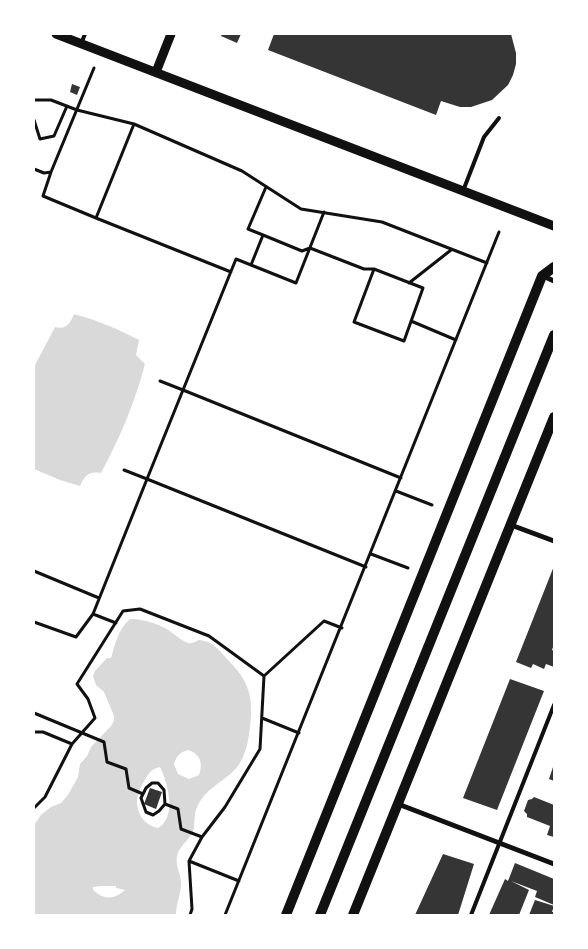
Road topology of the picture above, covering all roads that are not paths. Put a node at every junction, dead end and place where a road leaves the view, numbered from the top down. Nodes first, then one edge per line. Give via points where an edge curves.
1 (56, 34) edge
2 (85, 34) edge
3 (171, 34) edge
4 (82, 44) junction
5 (156, 72) junction
6 (499, 118) dead end
7 (463, 191) junction
8 (554, 226) edge
9 (554, 267) edge
10 (542, 276) junction
11 (554, 281) edge
12 (554, 335) edge
13 (554, 417) edge
14 (510, 525) junction
15 (554, 541) edge
16 (554, 706) edge
17 (398, 804) junction
18 (499, 843) junction
19 (554, 864) edge
20 (286, 915) edge
21 (320, 915) edge
22 (353, 915) edge
23 (471, 915) edge

1 - 4 street
2 - 4 lane
3 - 5 street
4 - 5 street
5 - 7 street
6 - 7 lane via 484,137
7 - 8 street
9 - 10 main road
10 - 11 street
10 - 20 main road
12 - 21 main road
13 - 14 main road
14 - 15 street
14 - 17 main road
16 - 18 lane
17 - 18 street
17 - 22 main road
18 - 19 street
18 - 23 lane

